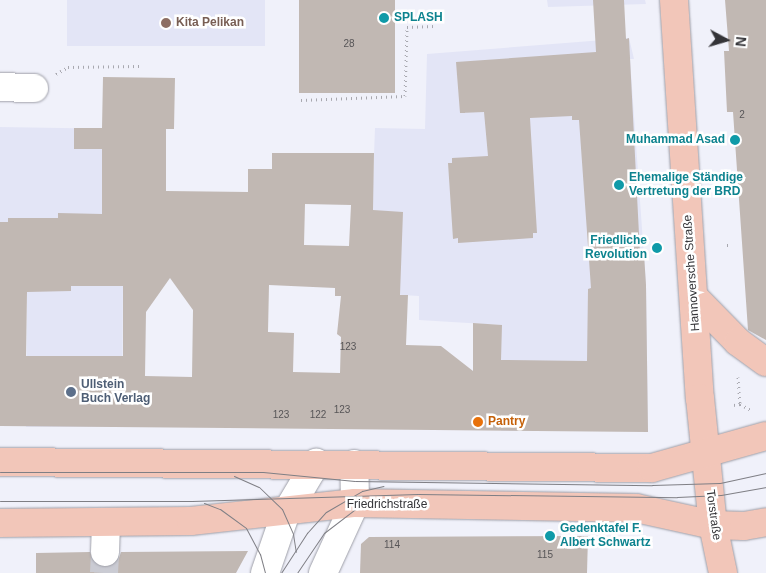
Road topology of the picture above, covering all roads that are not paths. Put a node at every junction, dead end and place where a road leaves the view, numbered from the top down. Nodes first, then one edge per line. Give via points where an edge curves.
1 (674, 0) edge
2 (0, 87) edge
3 (34, 88) road end
4 (694, 297) junction
5 (766, 362) edge
6 (766, 436) edge
7 (706, 456) junction
8 (0, 462) edge
9 (316, 464) junction
10 (354, 464) junction
11 (355, 503) junction
12 (287, 511) junction
13 (106, 522) junction
14 (766, 522) edge
15 (0, 523) edge
16 (713, 525) junction
17 (105, 552) tunnel mouth
18 (265, 573) edge
19 (323, 573) edge
20 (723, 573) edge

1 - 4 main road, Hannoversche Straße
2 - 3 street
4 - 5 main road via 738,342
4 - 7 main road, Hannoversche Straße
6 - 7 main road
7 - 10 main road via 652,468
7 - 16 main road, Torstraße
8 - 9 main road
9 - 10 main road
9 - 12 street
10 - 11 street
11 - 12 main road, Friedrichstraße
11 - 16 main road, Friedrichstraße via 636,508
11 - 19 street
12 - 13 main road, Friedrichstraße via 191,521
12 - 18 street
13 - 15 main road, Friedrichstraße
13 - 17 street
14 - 16 main road, Friedrichstraße via 744,526
16 - 20 main road, Torstraße

